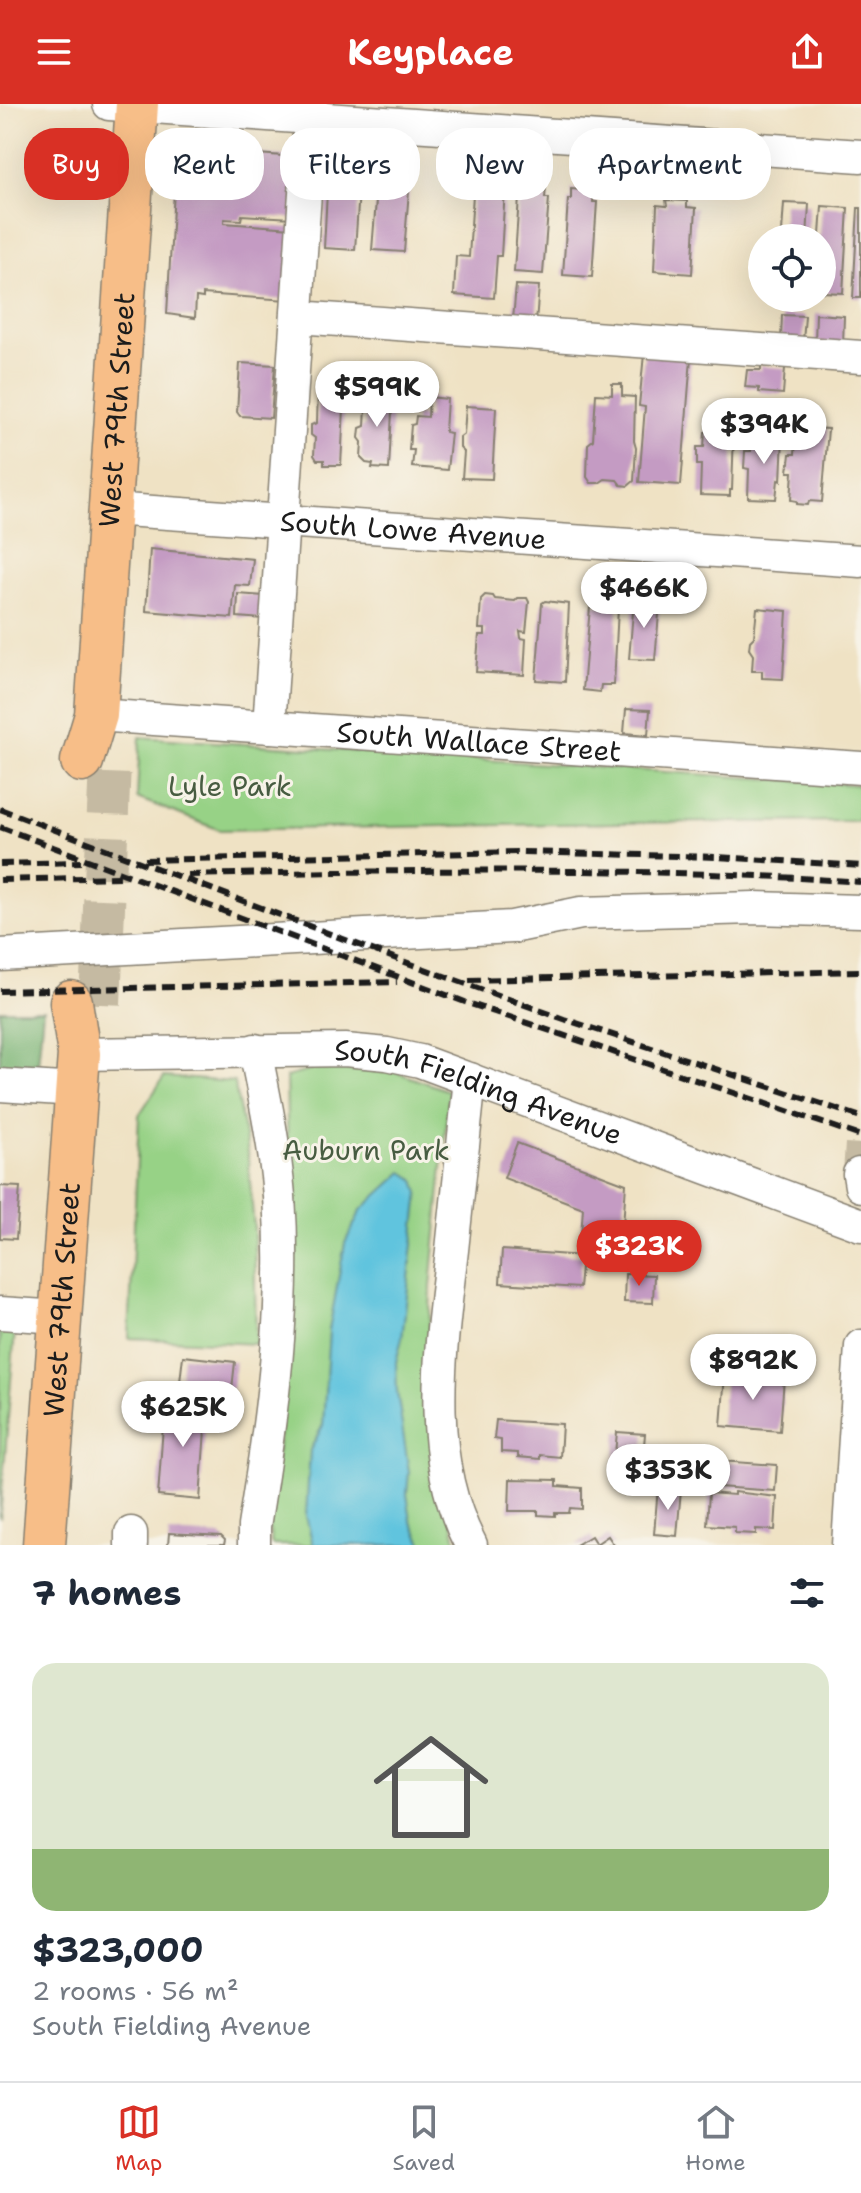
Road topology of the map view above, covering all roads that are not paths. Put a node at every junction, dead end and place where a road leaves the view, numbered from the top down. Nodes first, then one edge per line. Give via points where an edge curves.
1 (128, 105) edge
2 (311, 111) edge
3 (861, 156) edge
4 (297, 317) junction
5 (861, 357) edge
6 (110, 509) junction
7 (283, 522) junction
8 (861, 561) edge
9 (96, 715) junction
10 (269, 727) junction
11 (96, 762) tunnel mouth
12 (861, 768) edge
13 (861, 911) edge
14 (0, 955) edge
15 (86, 1003) tunnel mouth
16 (255, 1050) junction
17 (77, 1072) junction
18 (470, 1079) junction
19 (0, 1085) edge
20 (861, 1225) edge
21 (0, 1313) edge
22 (60, 1317) junction
23 (861, 1346) edge
24 (44, 1545) edge
25 (254, 1545) edge
26 (471, 1545) edge
27 (848, 1545) edge

1 - 2 street
1 - 6 main road, West 79th Street
2 - 3 street
2 - 4 street
4 - 5 street
4 - 7 street
6 - 7 street, South Lowe Avenue
6 - 9 main road, West 79th Street
7 - 8 street, South Lowe Avenue
7 - 10 street
9 - 10 street, South Wallace Street
9 - 11 main road, West 79th Street
10 - 12 street, South Wallace Street
13 - 14 street via 581,913 512,927
15 - 17 main road, West 79th Street
16 - 17 street, South Fielding Avenue
16 - 18 street, South Fielding Avenue via 387,1054
16 - 25 street via 272,1136 281,1267 277,1373
17 - 19 street, South Fielding Avenue
17 - 22 main road, West 79th Street
18 - 20 street, South Fielding Avenue
18 - 26 street via 440,1351 440,1400 442,1451
21 - 22 street
22 - 24 main road, West 79th Street
23 - 27 street

